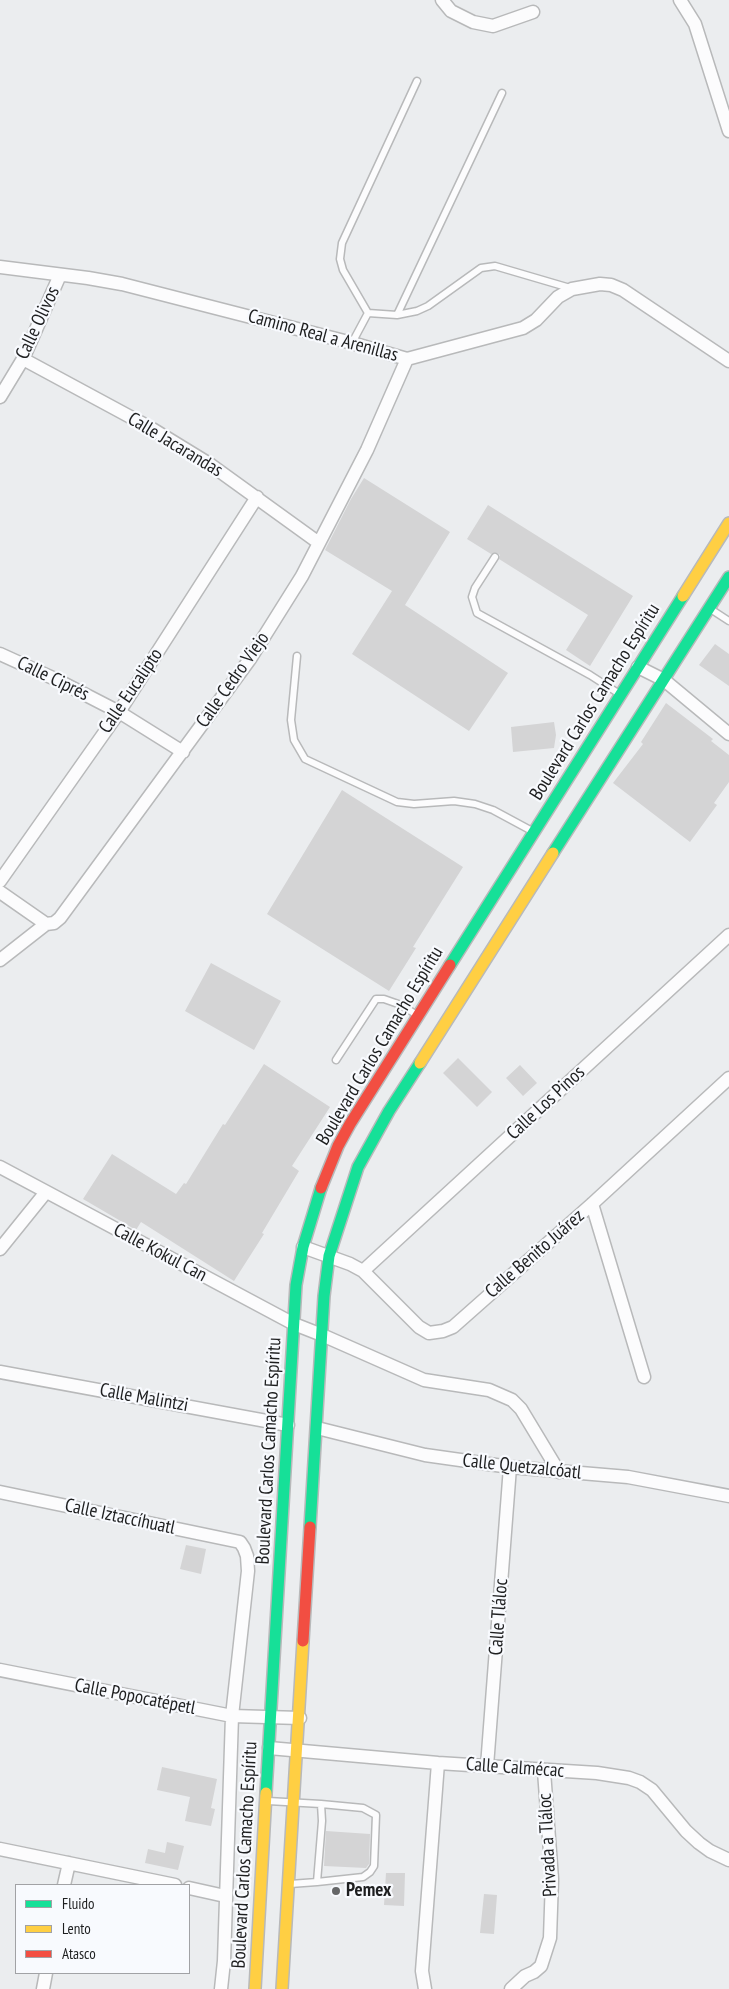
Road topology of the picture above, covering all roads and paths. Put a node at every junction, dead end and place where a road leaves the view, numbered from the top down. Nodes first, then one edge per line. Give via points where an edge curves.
1 (442, 0) edge
2 (680, 0) edge
3 (533, 12) dead end
4 (417, 81) dead end
5 (502, 93) dead end
6 (729, 131) edge
7 (0, 267) edge
8 (60, 275) junction
9 (572, 289) junction
10 (368, 313) junction
11 (397, 315) junction
12 (352, 343) junction
13 (23, 358) junction
14 (407, 359) junction
15 (729, 361) edge
16 (0, 397) edge
17 (257, 497) junction
18 (729, 523) edge
19 (319, 543) junction
20 (495, 557) dead end
21 (729, 577) edge
22 (709, 608) junction
23 (729, 621) edge
24 (0, 654) edge
25 (297, 656) dead end
26 (638, 667) junction
27 (664, 680) junction
28 (621, 695) junction
29 (119, 712) junction
30 (729, 734) edge
31 (183, 752) junction
32 (534, 832) junction
33 (0, 881) edge
34 (0, 892) edge
35 (46, 924) junction
36 (729, 935) edge
37 (0, 960) edge
38 (418, 1016) junction
39 (336, 1060) dead end
40 (729, 1078) edge
41 (0, 1167) edge
42 (46, 1192) junction
43 (592, 1204) junction
44 (303, 1247) junction
45 (0, 1249) edge
46 (329, 1256) junction
47 (363, 1271) junction
48 (294, 1324) junction
49 (322, 1335) junction
50 (0, 1372) edge
51 (644, 1377) dead end
52 (288, 1425) junction
53 (316, 1428) junction
54 (510, 1468) junction
55 (559, 1472) junction
56 (0, 1492) edge
57 (729, 1496) edge
58 (0, 1670) edge
59 (232, 1716) junction
60 (270, 1717) junction
61 (300, 1718) junction
62 (269, 1748) junction
63 (297, 1750) junction
64 (438, 1763) junction
65 (488, 1766) junction
66 (544, 1771) junction
67 (267, 1801) junction
68 (294, 1803) junction
69 (321, 1804) junction
70 (0, 1848) edge
71 (729, 1860) edge
72 (69, 1863) junction
73 (317, 1882) junction
74 (64, 1884) edge
75 (170, 1884) edge
76 (288, 1884) junction
77 (190, 1888) edge
78 (225, 1896) junction
79 (46, 1974) edge
80 (43, 1989) edge
81 (221, 1989) edge
82 (255, 1989) edge
83 (282, 1989) edge
84 (424, 1989) edge
85 (511, 1989) edge

1 - 3 street via 451,11 473,22 493,26
2 - 6 street via 696,24
4 - 10 lane via 342,244 340,259 343,270
5 - 11 lane
7 - 8 street, Camino Real a Arenillas
8 - 12 street, Camino Real a Arenillas via 122,284
8 - 13 street, Calle Olivos
9 - 11 lane via 495,266 481,268 428,306
9 - 14 street, Camino Real a Arenillas via 523,328
9 - 15 street, Camino Real a Arenillas via 600,284 623,290
10 - 11 lane
10 - 12 lane
12 - 14 street, Camino Real a Arenillas
13 - 16 street, Calle Olivos
13 - 17 street, Calle Jacarandas via 149,428
14 - 19 street, Calle Cedro Viejo via 367,450
17 - 19 street, Calle Jacarandas
17 - 29 street, Calle Eucalipto
18 - 26 main road, Boulevard Carlos Camacho Espíritu
19 - 31 street, Calle Cedro Viejo via 250,658
20 - 28 lane via 472,596 477,613
21 - 22 main road
22 - 23 lane
22 - 27 main road
24 - 29 street, Calle Ciprés
25 - 32 lane via 291,720 294,740 306,759 396,802 476,804
26 - 27 street
26 - 28 main road, Boulevard Carlos Camacho Espíritu
27 - 30 street
27 - 46 main road via 389,1110 358,1167
28 - 32 main road, Boulevard Carlos Camacho Espíritu
29 - 31 street, Calle Ciprés
29 - 33 street, Calle Eucalipto
31 - 35 street, Calle Cedro Viejo via 60,918
32 - 38 main road, Boulevard Carlos Camacho Espíritu
34 - 35 street
35 - 37 street, Calle Cedro Viejo
36 - 47 street, Calle Los Pinos
38 - 39 lane via 401,1005 376,999
38 - 44 main road, Boulevard Carlos Camacho Espíritu via 338,1146 318,1196
40 - 43 street, Calle Benito Juárez
41 - 42 street, Calle Kokul Can
42 - 45 street
42 - 48 street, Calle Kokul Can
43 - 47 street, Calle Benito Juárez via 453,1327 443,1331 429,1333 419,1327
43 - 51 street
44 - 46 street, Calle Benito Juárez
44 - 48 main road, Boulevard Carlos Camacho Espíritu via 296,1285
46 - 47 street, Calle Benito Juárez
46 - 49 main road
48 - 49 street, Calle Kokul Can
48 - 52 main road, Boulevard Carlos Camacho Espíritu
49 - 53 main road
49 - 55 street, Calle Kokul Can via 424,1380 489,1390 512,1400 521,1409
50 - 52 street, Calle Malintzi
52 - 60 main road, Boulevard Carlos Camacho Espíritu
53 - 54 street, Calle Quetzalcóatl via 425,1455
53 - 61 main road
54 - 55 street, Calle Quetzalcóatl
54 - 65 street, Calle Tláloc
55 - 57 street, Calle Quetzalcóatl via 647,1480
56 - 59 street, Calle Iztaccíhuatl via 240,1542 247,1556 248,1571
58 - 59 street, Calle Popocatépetl
59 - 60 street, Calle Popocatépetl
59 - 78 street
60 - 61 street, Calle Popocatépetl
60 - 62 main road, Boulevard Carlos Camacho Espíritu
61 - 63 main road
62 - 63 street, Calle Calmécac
62 - 67 main road, Boulevard Carlos Camacho Espíritu
63 - 64 street, Calle Calmécac
63 - 68 main road
64 - 65 street, Calle Calmécac
64 - 84 street via 422,1971
65 - 66 street, Calle Calmécac
66 - 71 street, Calle Calmécac via 611,1774 640,1782 652,1790 699,1843
66 - 85 street, Privada a Tláloc via 550,1843 550,1938 541,1966
67 - 68 lane
67 - 82 main road, Boulevard Carlos Camacho Espíritu
68 - 69 lane
68 - 76 main road
69 - 73 lane
69 - 73 lane via 363,1808 376,1815 374,1866 363,1877
70 - 72 street
72 - 74 street
72 - 75 street
73 - 76 lane
76 - 83 main road
77 - 78 street
78 - 81 street
79 - 80 street

